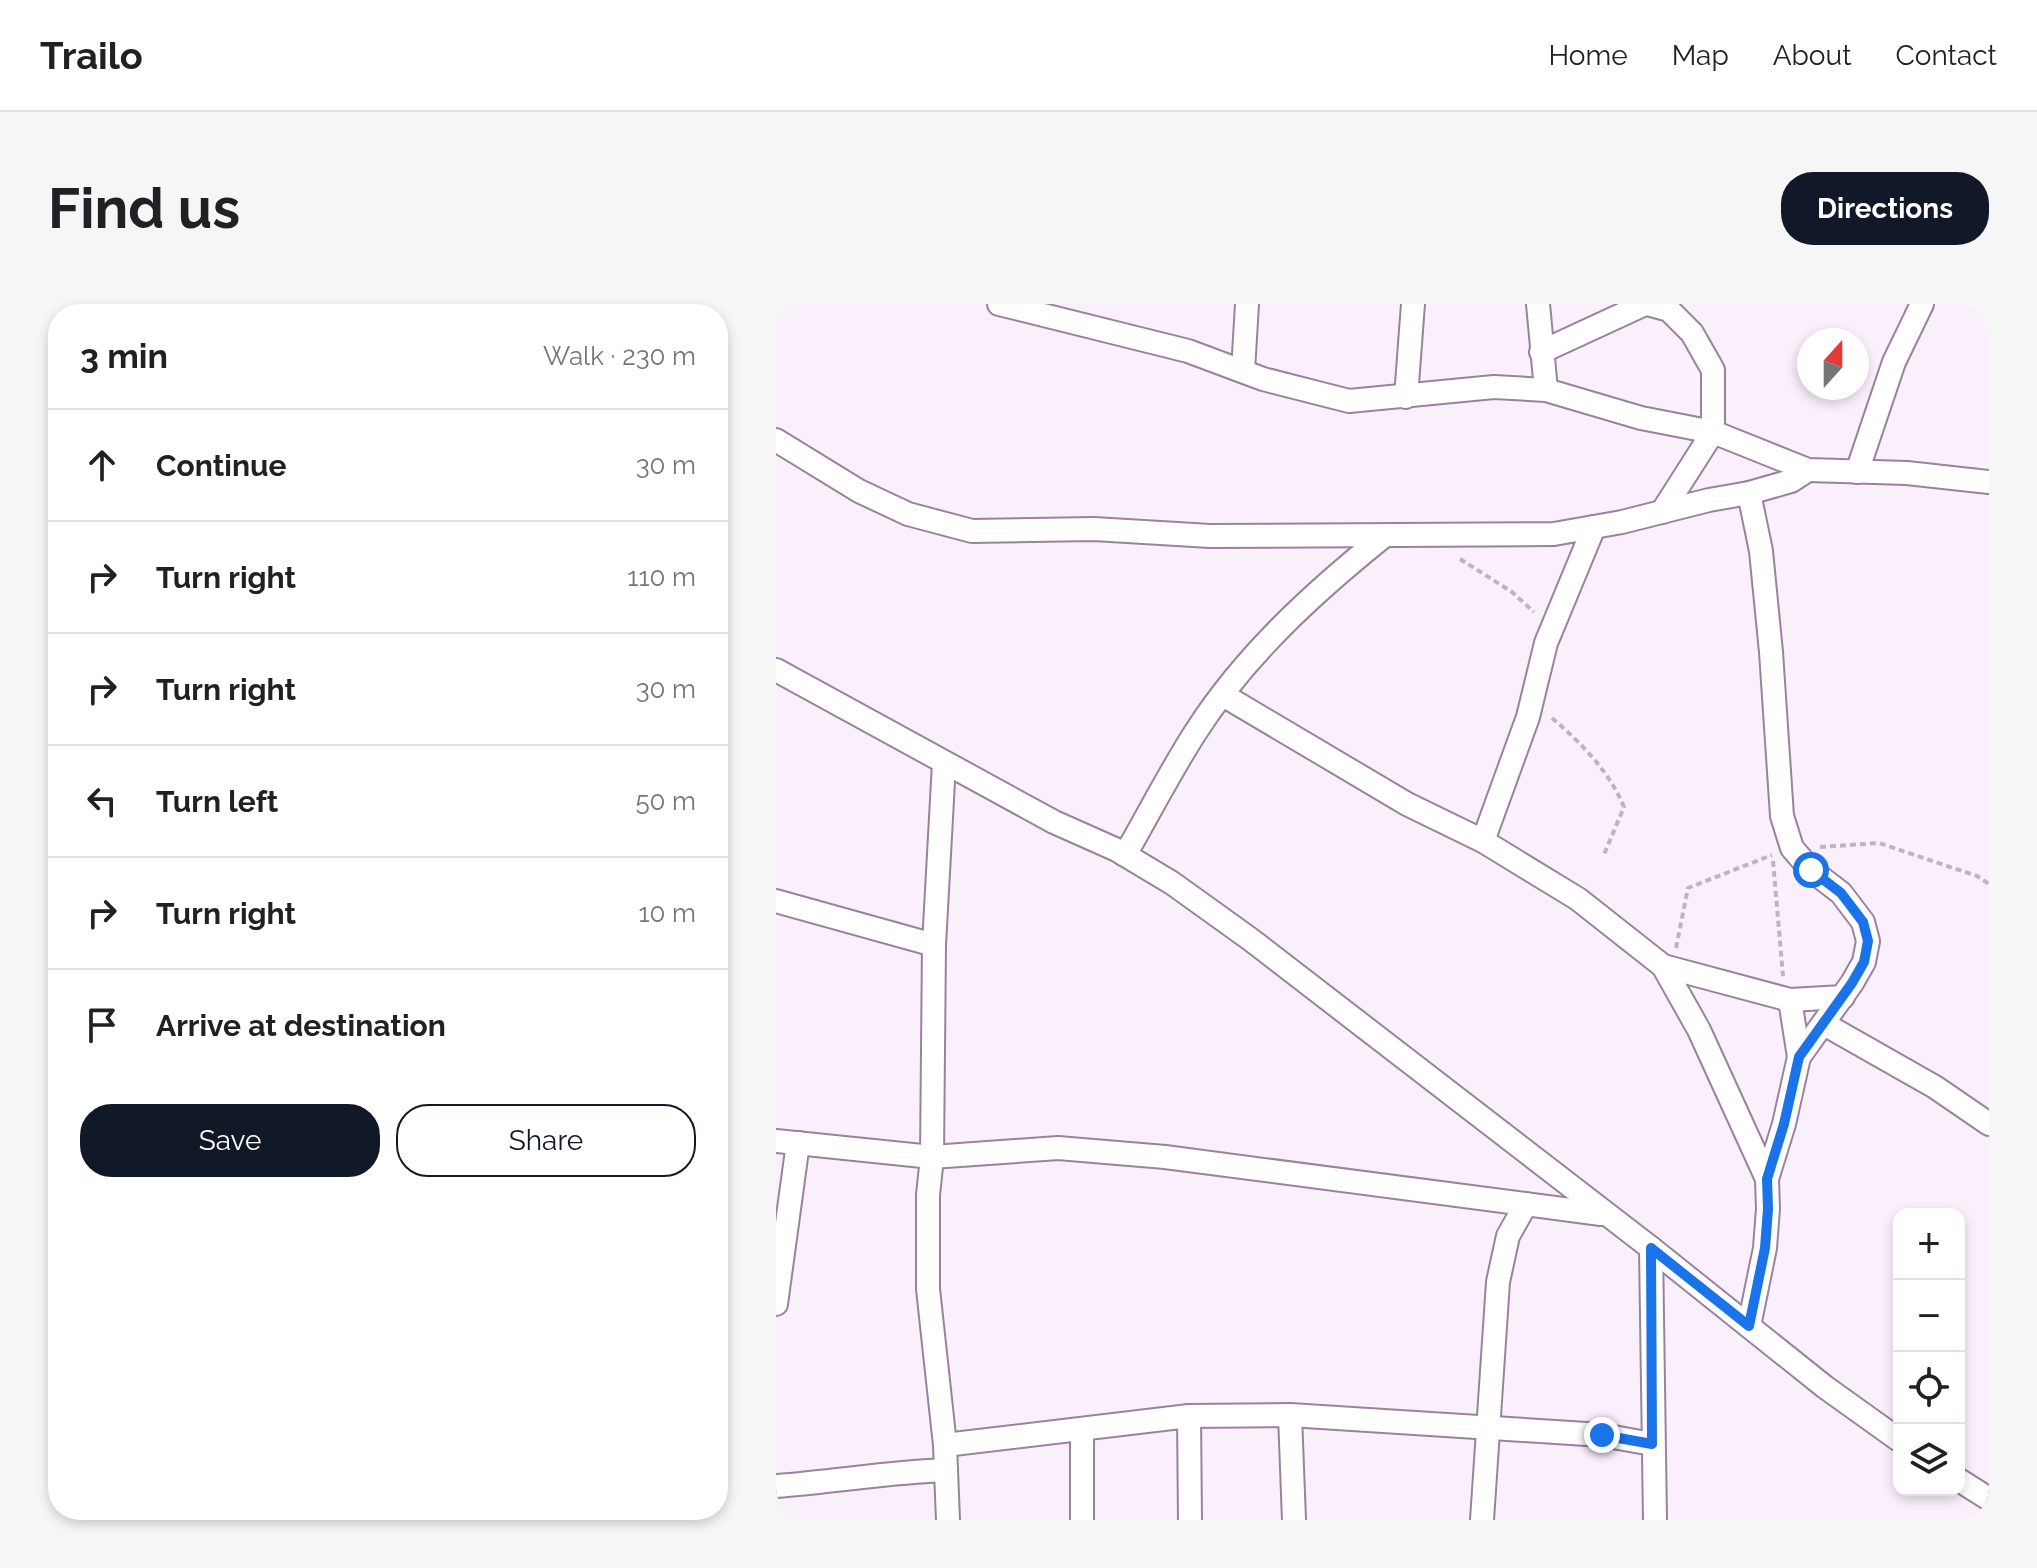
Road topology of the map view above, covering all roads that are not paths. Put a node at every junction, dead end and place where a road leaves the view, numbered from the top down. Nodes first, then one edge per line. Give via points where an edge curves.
1 (999, 304) edge
2 (1247, 304) edge
3 (1413, 304) edge
4 (1538, 304) edge
5 (1646, 304) edge
6 (1922, 304) edge
7 (1089, 314) edge
8 (1541, 352) junction
9 (1243, 371) junction
10 (1546, 390) junction
11 (1406, 397) junction
12 (1713, 432) junction
13 (776, 440) edge
14 (1808, 470) junction
15 (1857, 472) junction
16 (1989, 482) edge
17 (1749, 493) junction
18 (1662, 512) junction
19 (1594, 527) junction
20 (1384, 536) junction
21 (776, 670) edge
22 (1223, 695) junction
23 (944, 763) junction
24 (1483, 841) junction
25 (1125, 855) junction
26 (776, 901) edge
27 (934, 945) junction
28 (1663, 966) junction
29 (1787, 994) junction
30 (1843, 997) junction
31 (1824, 1024) junction
32 (1799, 1057) junction
33 (1989, 1124) edge
34 (787, 1142) edge
35 (932, 1157) junction
36 (1767, 1179) junction
37 (1526, 1204) junction
38 (1605, 1214) junction
39 (1651, 1248) junction
40 (776, 1304) edge
41 (1749, 1326) junction
42 (1290, 1415) junction
43 (1189, 1416) junction
44 (1489, 1427) junction
45 (1082, 1429) junction
46 (1893, 1436) edge
47 (1652, 1444) junction
48 (945, 1445) junction
49 (946, 1470) junction
50 (1965, 1484) edge
51 (776, 1486) edge
52 (1989, 1499) edge
53 (948, 1520) edge
54 (1082, 1520) edge
55 (1190, 1520) edge
56 (1294, 1520) edge
57 (1482, 1520) edge
58 (1655, 1520) edge

1 - 7 street
2 - 9 street
3 - 11 street
4 - 8 street
5 - 8 street
5 - 12 street via 1669,310 1692,333 1713,370
6 - 15 street via 1894,362
7 - 9 street
8 - 10 street
9 - 11 street via 1349,401
10 - 11 street via 1494,387
10 - 12 street
12 - 14 street
12 - 18 street
13 - 20 street via 896,509 972,531
14 - 15 street
14 - 17 street via 1791,481
15 - 16 street
17 - 18 street
17 - 30 street via 1761,551 1782,816 1792,848 1841,893 1863,922 1868,941 1864,962
18 - 19 street
19 - 20 street via 1554,534
19 - 24 street via 1546,643 1528,717
20 - 22 street via 1287,622
21 - 23 street
22 - 24 street via 1407,804
22 - 25 street via 1195,732
23 - 25 street
23 - 27 street
24 - 28 street via 1578,899
25 - 38 street via 1250,939
26 - 27 street
27 - 35 street
28 - 29 street
28 - 36 street via 1713,1058
29 - 30 street
29 - 32 street
30 - 31 street
31 - 32 street
31 - 33 street
32 - 36 street
34 - 35 street
34 - 40 street
35 - 37 street via 1058,1148
35 - 48 street via 928,1289
36 - 41 street via 1765,1248
37 - 38 street
37 - 44 street via 1508,1236 1498,1282
38 - 39 street
39 - 41 street
39 - 47 street
41 - 46 street
42 - 43 street
42 - 44 street
42 - 56 street
43 - 45 street
43 - 55 street
44 - 47 street
44 - 57 street
45 - 48 street
45 - 54 street
47 - 58 street
48 - 49 street
49 - 51 street
49 - 53 street
50 - 52 street

